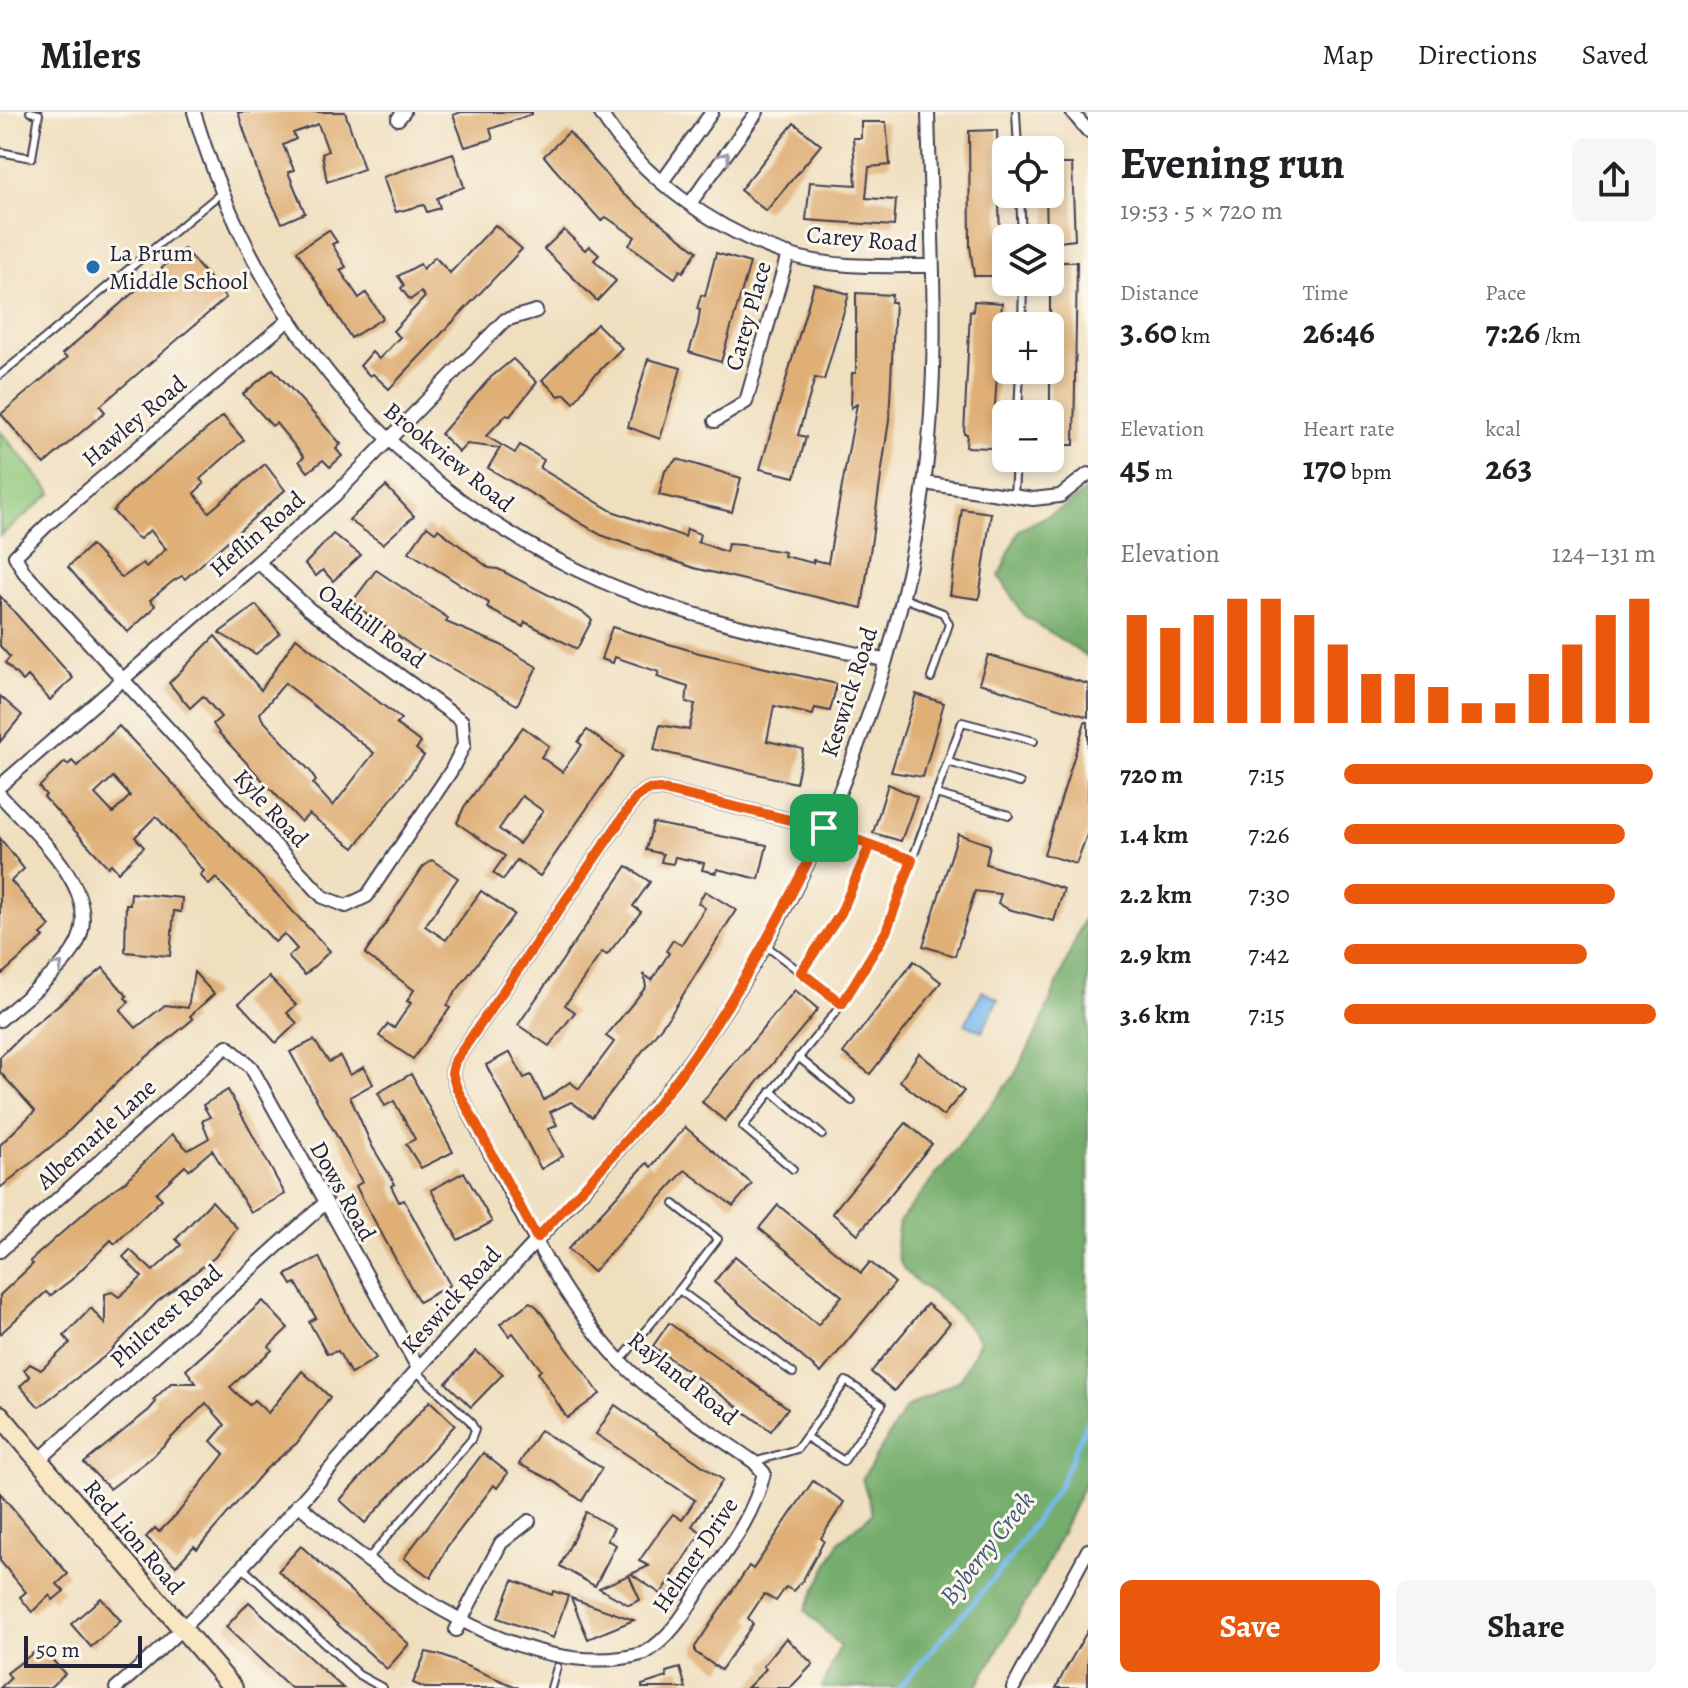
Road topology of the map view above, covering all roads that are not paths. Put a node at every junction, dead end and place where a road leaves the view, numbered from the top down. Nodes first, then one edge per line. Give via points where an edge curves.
1 (30, 112) edge
2 (194, 112) edge
3 (600, 112) edge
4 (712, 112) edge
5 (757, 112) edge
6 (928, 112) edge
7 (1016, 112) edge
8 (1072, 112) edge
9 (1085, 127) edge
10 (1017, 136) edge
11 (0, 152) edge
12 (662, 182) junction
13 (221, 193) junction
14 (691, 202) junction
15 (788, 254) junction
16 (932, 266) junction
17 (536, 311) dead end
18 (290, 319) junction
19 (0, 375) edge
20 (715, 421) dead end
21 (389, 442) junction
22 (1015, 472) edge
23 (1088, 474) edge
24 (924, 483) junction
25 (1014, 496) junction
26 (18, 562) joint
27 (259, 563) junction
28 (901, 597) junction
29 (883, 660) junction
30 (931, 678) dead end
31 (123, 681) junction
32 (462, 721) joint
33 (1034, 741) dead end
34 (948, 762) junction
35 (1020, 783) dead end
36 (0, 786) edge
37 (936, 794) junction
38 (0, 795) edge
39 (1009, 815) dead end
40 (824, 828) junction
41 (870, 845) junction
42 (912, 860) junction
43 (765, 944) junction
44 (801, 972) junction
45 (842, 1004) junction
46 (0, 1020) edge
47 (222, 1051) joint
48 (798, 1057) junction
49 (771, 1091) junction
50 (852, 1101) dead end
51 (822, 1135) dead end
52 (793, 1169) dead end
53 (324, 1204) junction
54 (674, 1204) dead end
55 (537, 1238) junction
56 (0, 1251) edge
57 (679, 1290) junction
58 (620, 1361) junction
59 (417, 1370) junction
60 (793, 1373) dead end
61 (0, 1415) edge
62 (806, 1437) junction
63 (38, 1461) junction
64 (754, 1462) junction
65 (762, 1478) joint
66 (298, 1504) junction
67 (529, 1521) dead end
68 (1088, 1550) edge
69 (364, 1564) junction
70 (241, 1565) junction
71 (180, 1629) junction
72 (456, 1630) junction
73 (557, 1667) junction
74 (116, 1688) edge
75 (233, 1688) edge
76 (383, 1688) edge
77 (551, 1688) edge
78 (1013, 1688) edge

1 - 11 lane via 39,114 32,158
2 - 13 street, Brookview Road
3 - 12 street, Carey Road
4 - 12 street
14 -> 5 street
6 - 16 street, Keswick Road
7 - 10 lane
8 - 9 street
12 - 14 street, Carey Road
13 - 18 street, Brookview Road via 245,247
13 - 19 lane
14 - 15 street, Carey Road via 747,237
15 - 16 street, Carey Road via 874,266
15 - 20 street, Carey Place via 746,402
16 - 24 street, Keswick Road via 934,333
17 - 21 street, Heflin Road via 505,320
18 - 21 street, Brookview Road via 347,398
18 - 26 street, Hawley Road via 49,523 15,556
21 - 27 street, Heflin Road
21 - 29 street, Brookview Road via 477,514 600,580 696,615
22 - 25 lane
23 - 25 street via 1060,496
24 - 25 street
24 - 28 street, Keswick Road
26 - 31 street, Kyle Road
27 - 31 street, Heflin Road
27 - 32 street, Oakhill Road via 309,609
28 - 29 street, Keswick Road
28 - 30 lane via 943,613 949,624
29 - 40 street, Keswick Road
31 - 32 street, Kyle Road via 323,897 346,906 367,896 451,771 464,745
31 - 36 street, Heflin Road
33 - 34 lane via 962,722
34 - 35 lane
34 - 37 lane
37 - 39 lane
37 - 42 lane
46 -> 38 street via 67,959 80,932 83,901 70,875
40 - 41 lane
40 - 43 street, Keswick Road
40 - 55 street, Rayland Road via 660,789 636,798 455,1061 452,1073
41 - 42 lane
41 - 44 lane via 841,913
42 - 45 lane via 886,932
43 - 44 lane
43 - 55 street, Keswick Road via 661,1099
44 - 45 lane
45 - 48 lane
47 - 53 street, Dows Road via 227,1046 251,1067
47 - 56 street, Albemarle Lane
48 - 49 lane
48 - 50 lane
49 - 51 lane
49 - 52 lane via 743,1127
53 - 59 street, Dows Road
53 - 63 street, Philcrest Road
54 - 57 lane via 718,1239
55 - 58 street, Rayland Road via 581,1313
55 - 59 street, Keswick Road
57 - 58 lane
57 - 60 lane
58 - 64 street, Rayland Road
59 - 66 street, Keswick Road
59 - 69 lane via 475,1430
61 - 63 street, Red Lion Road
62 - 62 lane via 846,1381 882,1405 844,1461
62 - 64 lane via 797,1449
63 - 71 street, Red Lion Road
64 - 65 street, Rayland Road via 764,1473
65 - 73 street, Helmer Drive via 755,1508 678,1624 651,1648 620,1664 594,1670
66 - 69 street, Helmer Drive
66 - 70 street, Keswick Road
67 - 72 street via 501,1543
68 - 78 street
69 - 72 street, Helmer Drive
70 - 71 street, Keswick Road
70 - 76 lane via 359,1675
71 - 74 street, Keswick Road
71 - 75 street, Red Lion Road
72 - 73 street, Helmer Drive
73 - 77 lane

